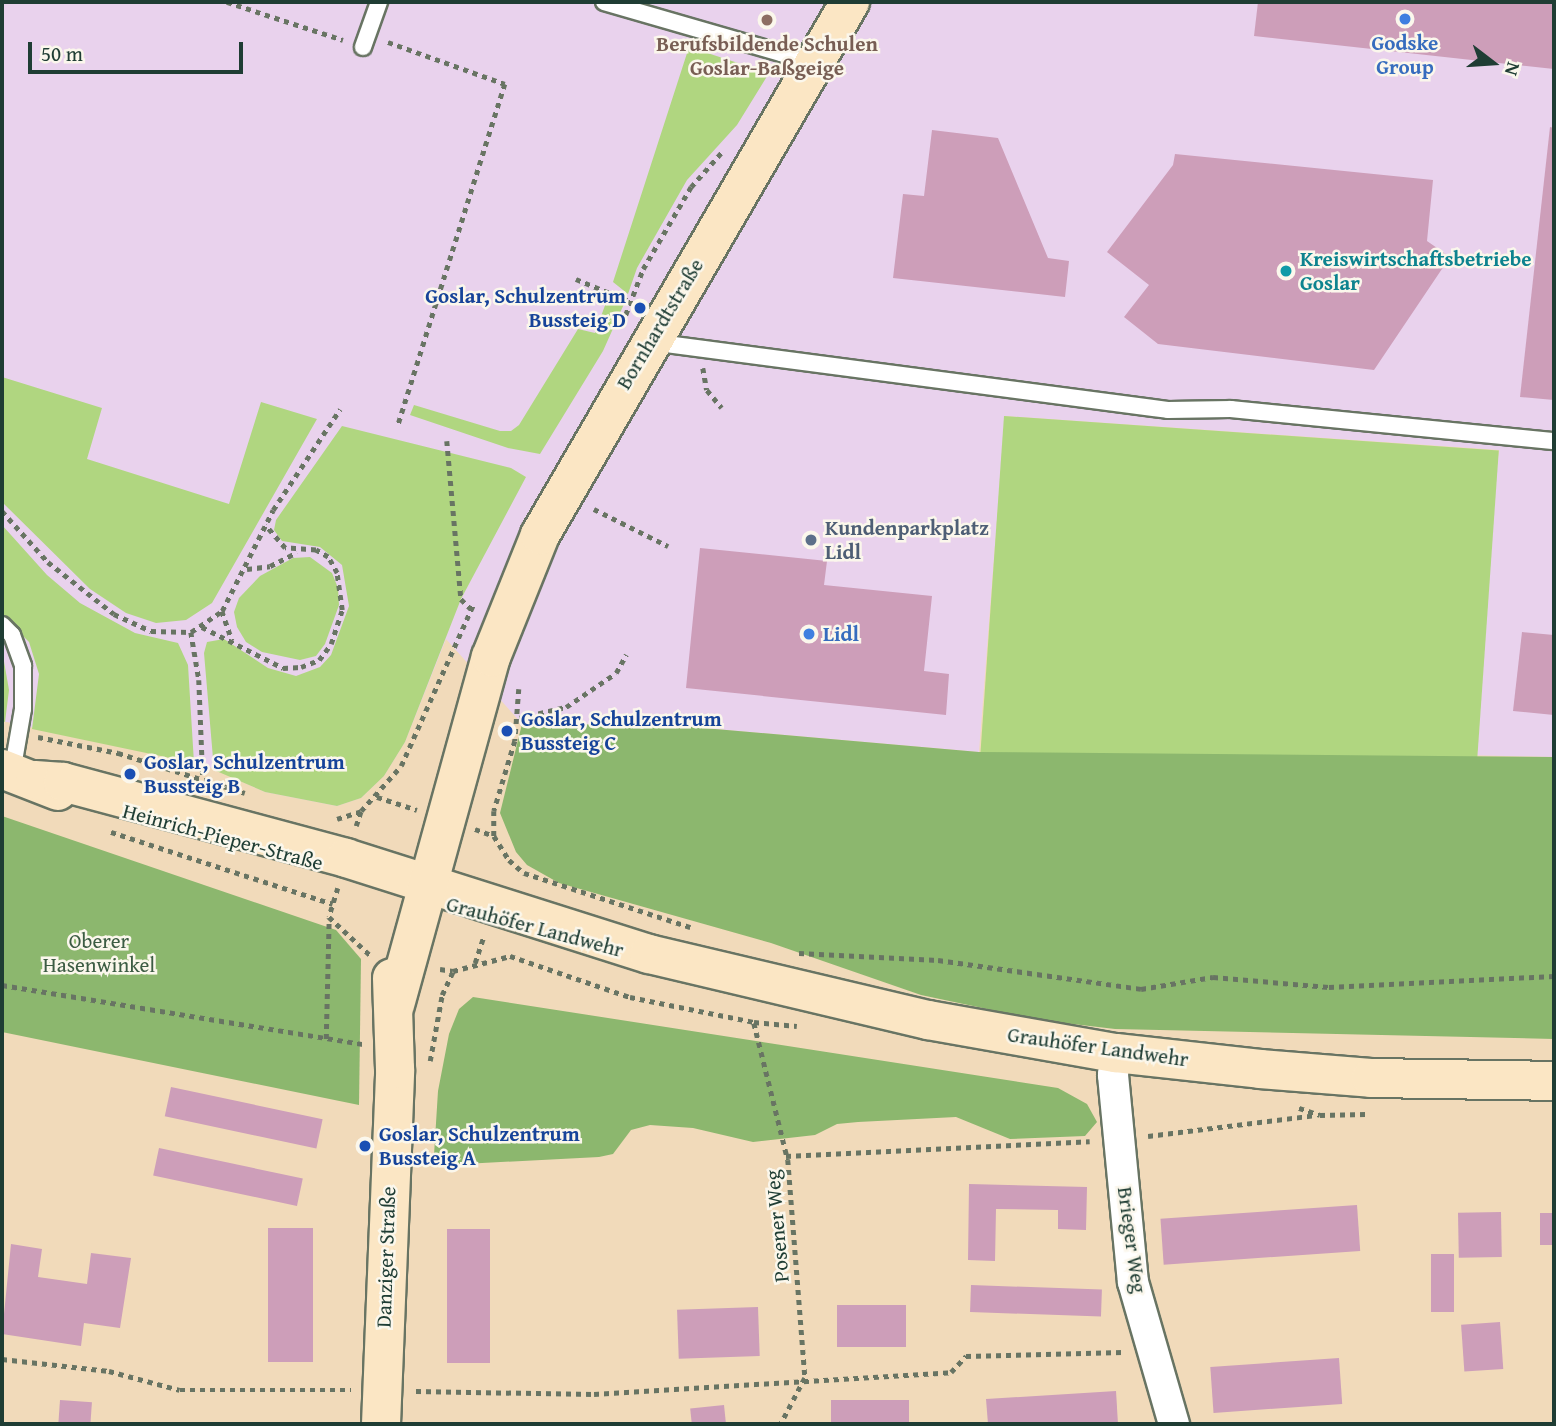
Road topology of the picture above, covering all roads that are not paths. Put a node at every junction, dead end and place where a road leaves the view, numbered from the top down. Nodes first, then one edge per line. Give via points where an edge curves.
1 (379, 2) edge
2 (604, 2) edge
3 (850, 2) edge
4 (365, 41) road end
5 (812, 67) junction
6 (635, 335) junction
7 (1554, 440) edge
8 (2, 625) edge
9 (17, 765) edge
10 (418, 889) junction
11 (1116, 1053) junction
12 (1554, 1081) edge
13 (381, 1407) edge
14 (1174, 1424) edge

1 - 4 lane
2 - 5 lane via 781,53
3 - 5 street, Bornhardtstraße
5 - 6 street, Bornhardtstraße
6 - 7 lane via 700,350 1168,410 1231,409
6 - 10 street, Bornhardtstraße via 540,534 492,657
8 - 9 lane via 12,635 23,666
9 - 10 street, Heinrich-Pieper-Straße via 63,793
10 - 11 street, Grauhöfer Landwehr via 649,954 928,1020
10 - 13 street, Danziger Straße via 395,961
11 - 12 street, Grauhöfer Landwehr via 1371,1078
11 - 14 street, Brieger Weg via 1113,1075 1133,1282 1157,1352

